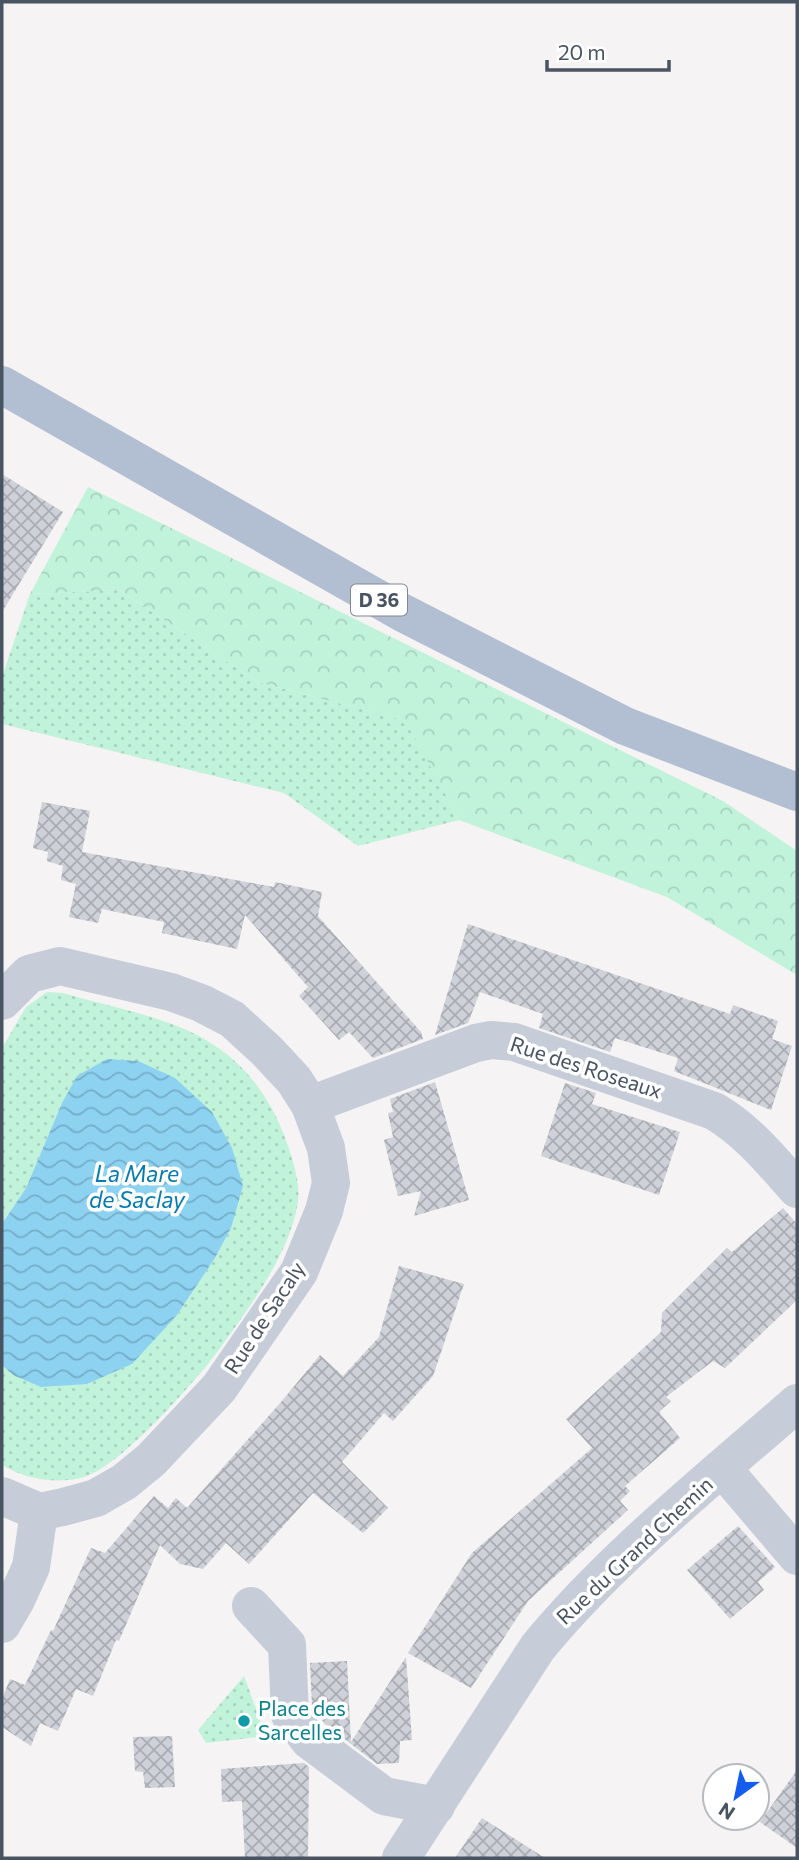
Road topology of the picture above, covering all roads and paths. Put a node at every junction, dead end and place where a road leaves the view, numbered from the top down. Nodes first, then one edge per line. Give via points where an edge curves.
1 (2, 385) edge
2 (789, 793) edge
3 (2, 1001) edge
4 (310, 1105) junction
5 (797, 1189) edge
6 (797, 1403) edge
7 (723, 1469) junction
8 (2, 1496) edge
9 (39, 1512) junction
10 (797, 1556) edge
11 (251, 1606) dead end
12 (2, 1624) edge
13 (436, 1806) junction
14 (401, 1858) edge

1 - 2 main road, D 36 via 403,613 625,726
3 - 4 street, Rue de Sacaly via 29,974 60,966 171,992 232,1019 294,1080
4 - 5 street, Rue des Roseaux via 476,1043 514,1042 714,1111 736,1124
4 - 9 street, Rue de Sacaly via 326,1149 331,1183 299,1272 271,1315 219,1388 151,1460 96,1498
6 - 7 street, Rue du Grand Chemin
7 - 10 street
7 - 13 street, Rue du Grand Chemin via 556,1624
8 - 9 street
9 - 12 street via 31,1567
11 - 13 street via 287,1645 290,1715 309,1740 384,1796
13 - 14 street, Rue du Grand Chemin

